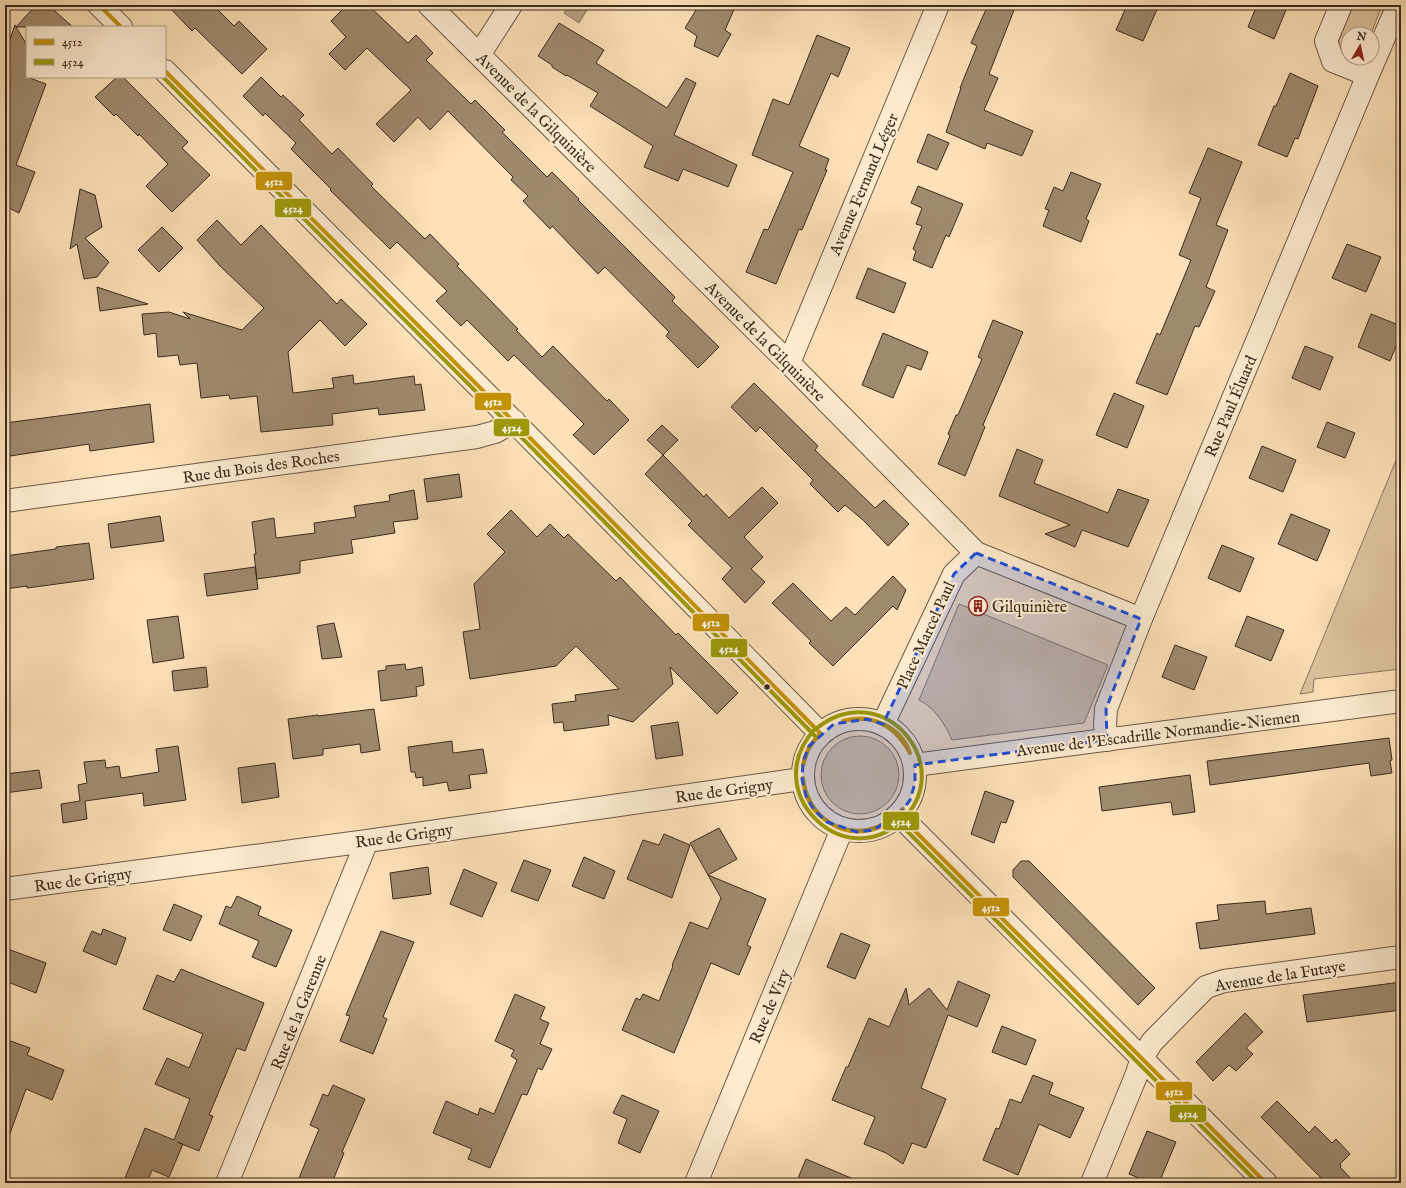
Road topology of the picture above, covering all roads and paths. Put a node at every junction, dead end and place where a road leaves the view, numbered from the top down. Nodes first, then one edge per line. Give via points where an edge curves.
1 (99, 5) edge
2 (429, 5) edge
3 (511, 5) edge
4 (938, 5) edge
5 (1340, 5) edge
6 (1398, 5) edge
7 (120, 26) edge
8 (480, 55) junction
9 (166, 72) edge
10 (1368, 76) junction
11 (789, 363) junction
12 (514, 421) junction
13 (5, 501) edge
14 (976, 553) junction
15 (1141, 619) junction
16 (1401, 701) edge
17 (883, 724) junction
18 (820, 733) junction
19 (1107, 740) junction
20 (915, 765) junction
21 (802, 779) junction
22 (899, 815) junction
23 (842, 829) junction
24 (367, 841) junction
25 (5, 889) edge
26 (1401, 957) edge
27 (1142, 1058) junction
28 (227, 1183) edge
29 (696, 1183) edge
30 (1092, 1183) edge
31 (1266, 1183) edge

1 - 7 street
2 - 8 street, Avenue de la Gilquinière
3 - 8 street
4 - 11 street, Avenue Fernand Léger
5 - 10 street via 1326,41 1333,61
6 - 10 street, Rue Paul Éluard
8 - 11 street, Avenue de la Gilquinière
9 - 12 street
10 - 15 street, Rue Paul Éluard
11 - 14 street, Avenue de la Gilquinière
12 - 13 street, Rue du Bois des Roches via 496,432 476,437
12 - 18 street
14 - 15 street, Avenue de la Gilquinière
14 - 17 street, Place Marcel Paul via 954,574
15 - 19 street, Rue Paul Éluard via 1106,709
16 - 19 street, Avenue de l'Escadrille Normandie-Niemen
17 - 18 street via 867,719 850,719 834,724
17 - 20 street via 898,734 909,748
18 - 21 street via 807,751 803,762
19 - 20 street, Avenue de l'Escadrille Normandie-Niemen
20 - 22 street via 915,783 910,800
21 - 23 street via 806,796 814,810 827,822
21 - 24 street, Rue de Grigny
22 - 23 street via 873,830 857,832
22 - 27 street
23 - 29 street, Rue de Viry
24 - 25 street, Rue de Grigny
24 - 28 street, Rue de la Garenne
26 - 27 street, Avenue de la Futaye via 1224,981 1206,987 1152,1042
27 - 30 street, Avenue de la Futaye
27 - 31 street

